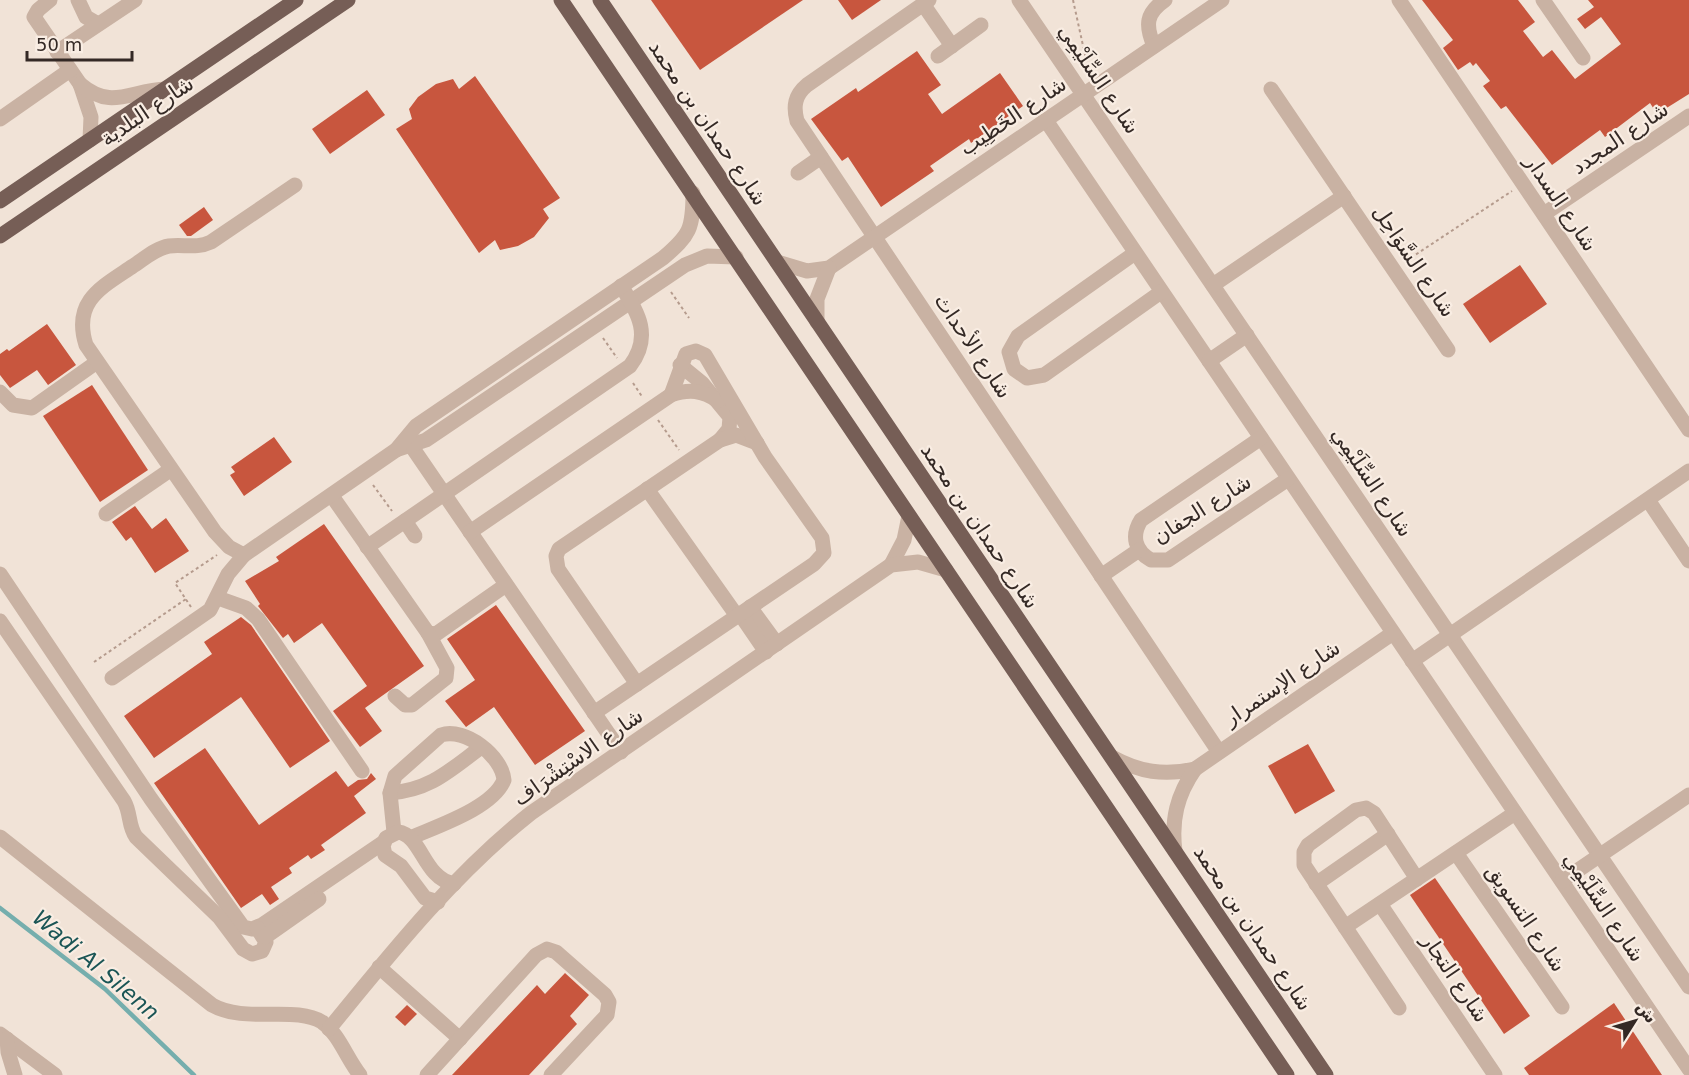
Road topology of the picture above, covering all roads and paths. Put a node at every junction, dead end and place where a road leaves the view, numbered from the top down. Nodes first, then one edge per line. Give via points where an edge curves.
1 (50, 0) edge
2 (78, 0) edge
3 (135, 0) edge
4 (296, 0) edge
5 (348, 0) edge
6 (561, 0) edge
7 (600, 0) edge
8 (1019, 0) edge
9 (1073, 0) edge
10 (1165, 0) edge
11 (1222, 0) edge
12 (1399, 0) edge
13 (1543, 0) edge
14 (926, 2) edge
15 (98, 24) junction
16 (981, 25) dead end
17 (1154, 45) junction
18 (952, 46) junction
19 (57, 52) junction
20 (938, 56) dead end
21 (1583, 58) dead end
22 (70, 70) junction
23 (80, 84) junction
24 (166, 89) junction
25 (1271, 89) dead end
26 (1083, 93) junction
27 (1689, 116) edge
28 (0, 119) edge
29 (1045, 119) junction
30 (90, 140) junction
31 (821, 157) junction
32 (798, 173) dead end
33 (1523, 184) junction
34 (295, 185) dead end
35 (693, 193) junction
36 (1344, 196) junction
37 (0, 201) edge
38 (1544, 214) junction
39 (0, 236) edge
40 (875, 237) junction
41 (679, 244) junction
42 (1135, 253) junction
43 (736, 257) junction
44 (692, 262) junction
45 (777, 262) junction
46 (829, 268) junction
47 (1394, 269) junction
48 (1213, 285) junction
49 (621, 286) junction
50 (1161, 292) junction
51 (631, 302) junction
52 (817, 322) junction
53 (596, 326) junction
54 (1246, 335) junction
55 (1448, 350) dead end
56 (1209, 361) junction
57 (97, 362) junction
58 (680, 365) junction
59 (626, 371) junction
60 (0, 392) edge
61 (671, 395) junction
62 (718, 400) junction
63 (651, 409) junction
64 (1689, 430) edge
65 (1260, 438) junction
66 (720, 440) junction
67 (757, 443) junction
68 (412, 447) junction
69 (396, 450) junction
70 (687, 462) junction
71 (170, 470) junction
72 (1689, 471) edge
73 (364, 472) junction
74 (1288, 479) junction
75 (647, 489) junction
76 (444, 494) junction
77 (332, 496) junction
78 (1648, 500) junction
79 (106, 514) dead end
80 (909, 516) junction
81 (404, 522) junction
82 (470, 532) junction
83 (415, 537) dead end
84 (229, 547) junction
85 (367, 547) junction
86 (1138, 550) junction
87 (244, 555) junction
88 (1689, 561) edge
89 (891, 565) junction
90 (946, 570) junction
91 (0, 574) edge
92 (1101, 576) junction
93 (506, 585) junction
94 (218, 598) junction
95 (186, 599) junction
96 (743, 612) junction
97 (200, 619) junction
98 (0, 621) edge
99 (428, 633) junction
100 (1393, 633) junction
101 (1450, 635) junction
102 (771, 648) junction
103 (1412, 660) junction
104 (94, 662) dead end
105 (112, 678) dead end
106 (637, 684) junction
107 (75, 685) junction
108 (394, 696) dead end
109 (54, 700) junction
110 (594, 713) junction
111 (480, 748) junction
112 (621, 752) junction
113 (1219, 752) junction
114 (1112, 757) junction
115 (1195, 769) junction
116 (362, 771) dead end
117 (390, 793) junction
118 (1689, 795) edge
119 (1515, 813) junction
120 (1388, 834) junction
121 (0, 837) edge
122 (389, 837) junction
123 (410, 838) junction
124 (1175, 851) junction
125 (1456, 853) junction
126 (1600, 856) junction
127 (389, 859) junction
128 (427, 865) junction
129 (410, 878) junction
130 (1417, 879) junction
131 (1562, 881) junction
132 (454, 884) junction
133 (1316, 884) junction
134 (438, 902) junction
135 (1380, 904) junction
136 (1345, 927) junction
137 (235, 928) junction
138 (261, 933) junction
139 (379, 967) junction
140 (1689, 987) edge
141 (1562, 1007) dead end
142 (1399, 1008) dead end
143 (329, 1029) junction
144 (4, 1037) edge
145 (459, 1039) junction
146 (1689, 1069) edge
147 (15, 1075) edge
148 (55, 1075) edge
149 (360, 1075) edge
150 (428, 1075) edge
151 (551, 1075) edge
152 (1287, 1075) edge
153 (1326, 1075) edge
154 (1495, 1075) edge

1 - 19 street via 34,17
2 - 15 street via 86,17
3 - 15 street
4 - 24 main road, شارع البلدية
5 - 39 main road, شارع البلدية
6 - 35 main road
7 - 45 main road, شارع حمدان بن محمد
8 - 26 street, شارع السِّلَيْمِي
9 - 26 path via 1089,73
10 - 17 street via 1152,10 1148,19
11 - 17 street, شارع الخَطِيب
12 - 33 street, شارع السدار
13 - 21 street
14 - 18 street
14 - 31 street, شارع الأحداث via 796,97 795,113
15 - 19 street
16 - 18 street
17 - 26 street, شارع الخَطِيب
18 - 20 street
19 - 22 street
22 - 23 street
22 - 28 street
23 - 24 street via 97,96 115,99
23 - 30 street via 91,117
24 - 30 main road, شارع البلدية
25 - 36 street, شارع السَّوَاحِل
26 - 29 street, شارع الخَطِيب
26 - 48 street, شارع السِّلَيْمِي
27 - 38 street, شارع المجدد
29 - 40 street, شارع الخَطِيب
29 - 42 street, شارع السِّلَيْمِي
30 - 37 main road, شارع البلدية
31 - 32 street
31 - 40 street, شارع الأحداث
33 - 38 street, شارع السدار
33 - 47 path
34 - 57 street via 211,242 197,247 160,249 99,289 82,321 86,345
35 - 41 street via 692,225
35 - 43 main road
36 - 47 street, شارع السَّوَاحِل
36 - 48 street, شارع السَّوَاحِل
38 - 64 street, شارع السدار
40 - 46 street, شارع الخَطِيب
40 - 92 street, شارع الأحداث
41 - 44 street
41 - 49 street
42 - 50 street, شارع السِّلَيْمِي
42 - 50 street via 1018,336 1009,352 1014,369 1028,378 1044,375
43 - 44 street via 707,256
43 - 80 main road
44 - 51 street
45 - 46 street via 807,271
45 - 52 main road, شارع حمدان بن محمد
46 - 52 street via 817,299
47 - 55 street, شارع السَّوَاحِل
48 - 54 street, شارع السِّلَيْمِي
49 - 51 street
49 - 69 street via 416,426
50 - 56 street, شارع السِّلَيْمِي
51 - 53 street
51 - 59 street via 640,316 642,339 639,354
52 - 114 main road, شارع حمدان بن محمد
53 - 59 path
53 - 68 street
54 - 56 street
54 - 101 street, شارع السِّلَيْمِي
56 - 65 street, شارع السِّلَيْمِي
57 - 60 street via 32,408 13,405
57 - 71 street
58 - 61 street
58 - 62 street
58 - 67 street via 691,351 705,355
59 - 63 path
59 - 76 street
61 - 62 street via 690,390
61 - 63 street
62 - 66 street via 730,417 729,429
63 - 70 path
63 - 82 street
65 - 74 street, شارع السِّلَيْمِي
65 - 86 street, شارع الجفان via 1141,520 1135,537
66 - 67 street via 742,436
66 - 70 street
67 - 96 street via 824,546 820,560
68 - 69 street
68 - 76 street
69 - 73 street
70 - 75 street
71 - 79 street
71 - 84 street
72 - 78 street
73 - 77 street
73 - 81 path via 391,512
74 - 86 street, شارع الجفان via 1168,560 1151,560
74 - 100 street, شارع السِّلَيْمِي
75 - 96 street
75 - 106 street via 564,544 556,556 558,570
76 - 81 street
76 - 82 street
77 - 85 street
77 - 87 street
78 - 88 street
78 - 101 street
80 - 89 street, شارع الاسْتِشْرَاف via 904,540
80 - 90 main road
81 - 83 street
81 - 85 street
82 - 93 street
84 - 87 street
84 - 95 path via 175,583
85 - 99 street
86 - 92 street, شارع الجفان
87 - 94 street via 228,574
89 - 90 street via 918,562
89 - 102 street, شارع الاسْتِشْرَاف
90 - 152 main road
91 - 107 street
92 - 113 street, شارع الأحداث
93 - 99 street via 436,634
93 - 110 street
94 - 97 street
94 - 116 street via 246,608 258,620
95 - 97 path
95 - 104 path
96 - 102 street
96 - 106 street
97 - 105 street
98 - 109 street
99 - 108 street via 447,668 446,678 412,705 405,705
100 - 103 street, شارع السِّلَيْمِي
100 - 113 street, شارع الإستمرار
101 - 103 street
101 - 126 street, شارع السِّلَيْمِي
102 - 112 street, شارع الاسْتِشْرَاف
103 - 119 street, شارع السِّلَيْمِي
106 - 110 street
107 - 109 street
107 - 137 street
109 - 137 street via 124,801 136,837
110 - 112 street
111 - 117 street via 427,786
111 - 117 street via 461,734 441,735 400,770
111 - 123 street via 500,763 504,780 501,788 472,810
112 - 132 street, شارع الاسْتِشْرَاف via 515,826
113 - 115 street, شارع الإستمرار
114 - 115 street, شارع الإستمرار via 1143,771 1178,773
114 - 124 main road, شارع حمدان بن محمد
115 - 124 street, شارع الإستمرار via 1176,808
117 - 122 street
118 - 126 street
119 - 125 street, شارع التسويق
119 - 131 street, شارع السِّلَيْمِي
120 - 130 street
120 - 133 street
120 - 133 street via 1371,810 1356,810 1306,848 1304,865
121 - 143 street via 218,1009 241,1015 313,1018
122 - 123 street via 403,832
122 - 127 street via 383,851
122 - 138 street
123 - 128 street
124 - 153 main road, شارع حمدان بن محمد
125 - 130 street, شارع التسويق
125 - 141 street, شارع التسويق
126 - 131 street
126 - 140 street, شارع السِّلَيْمِي
127 - 129 street
127 - 138 street via 373,864
128 - 129 street
128 - 132 street via 441,880
129 - 134 street via 425,898
130 - 135 street, شارع التسويق
131 - 146 street, شارع السِّلَيْمِي
132 - 134 street, شارع الاسْتِشْرَاف
133 - 136 street
134 - 139 street, شارع الاسْتِشْرَاف
135 - 136 street, شارع التسويق
135 - 154 street, شارع التجار
136 - 142 street
137 - 138 street
137 - 138 street via 243,949 252,954 265,948
139 - 143 street, شارع الاسْتِشْرَاف
139 - 145 street
143 - 149 street
144 - 147 street
144 - 148 street
145 - 150 street
145 - 151 street via 539,952 551,950 605,995 609,1007 607,1015

